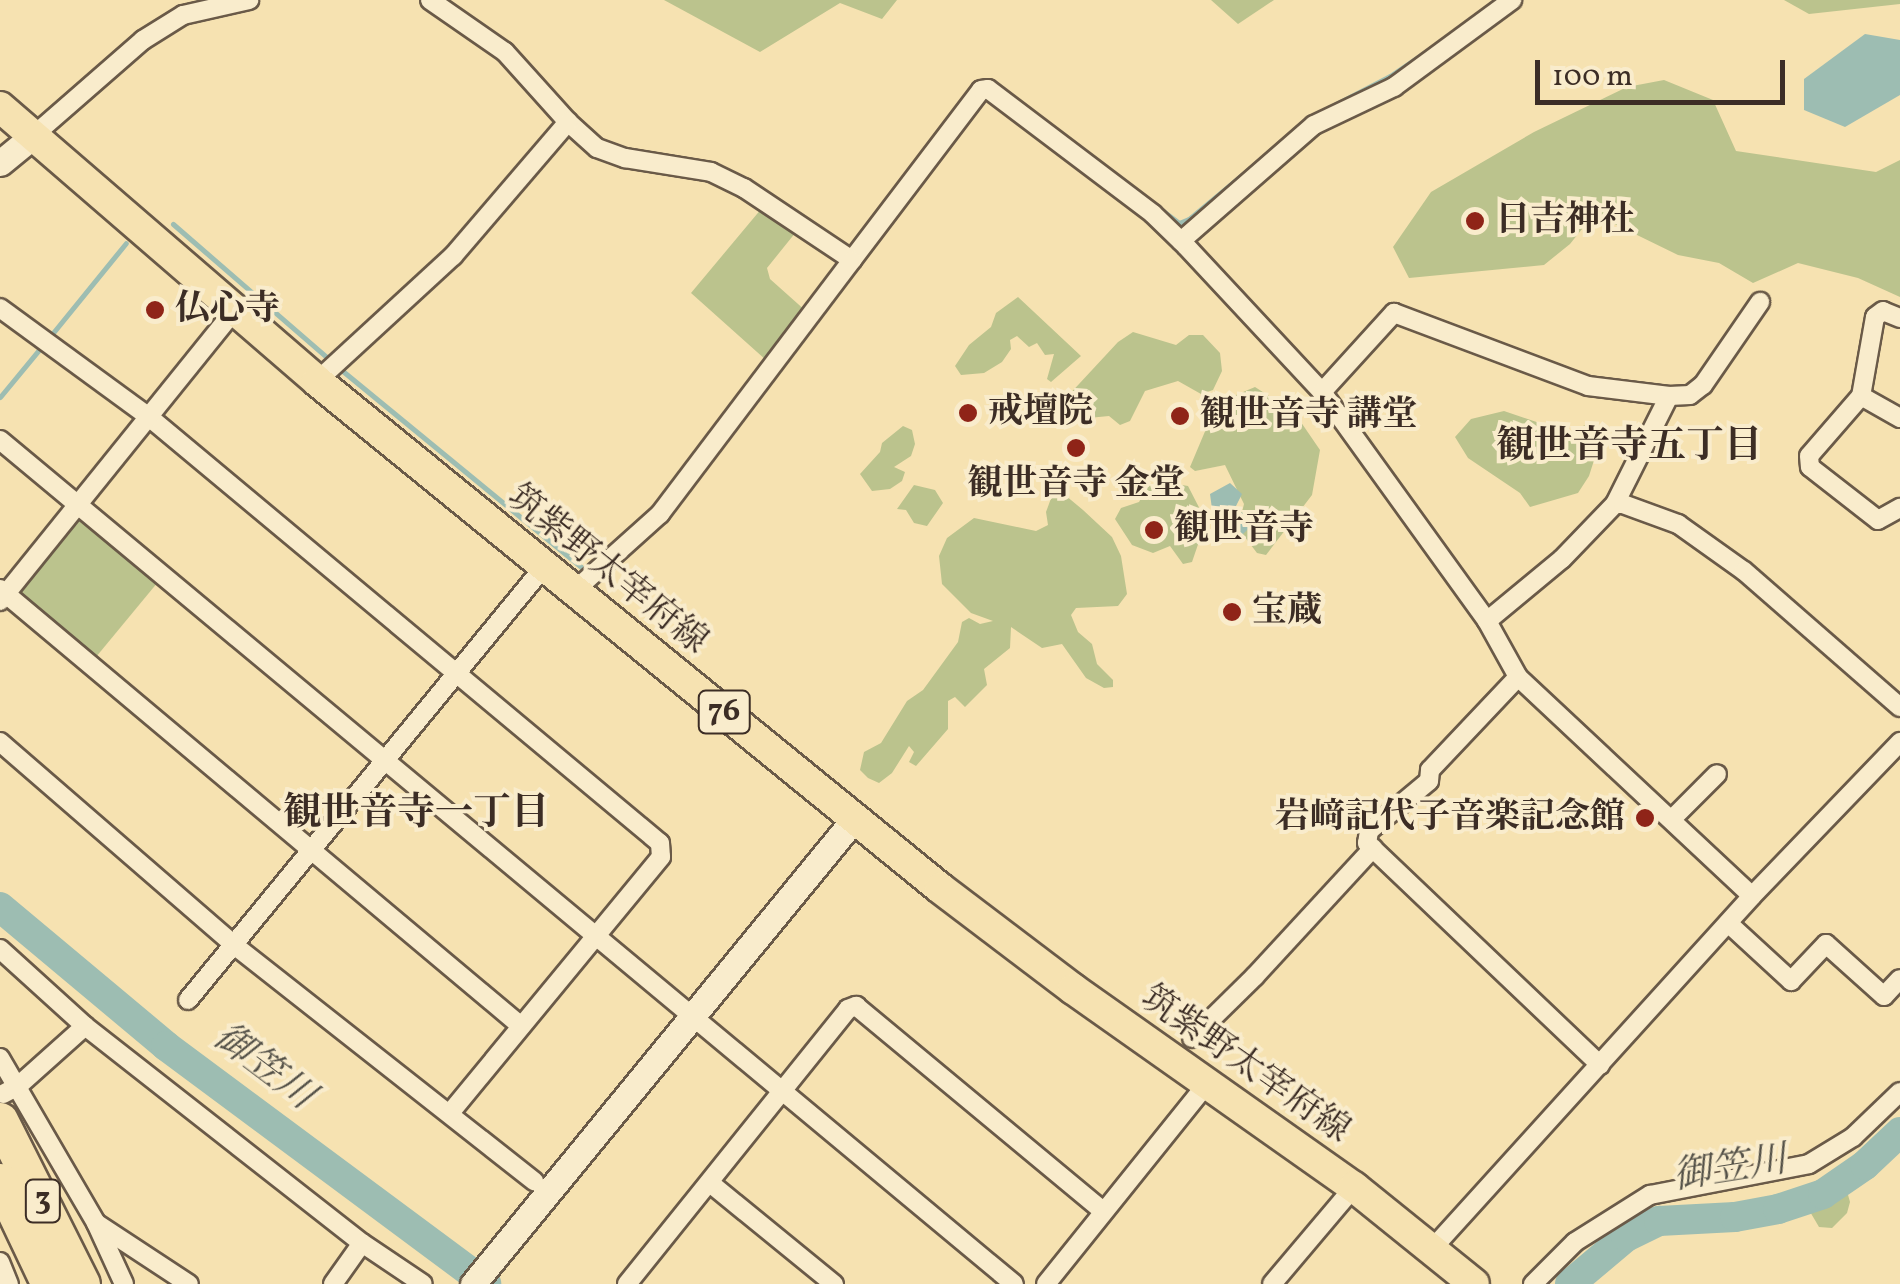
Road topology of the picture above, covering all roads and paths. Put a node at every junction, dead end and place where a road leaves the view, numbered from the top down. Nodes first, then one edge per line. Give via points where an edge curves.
1 (248, 0) edge
2 (430, 0) edge
3 (1512, 0) edge
4 (0, 107) edge
5 (568, 122) junction
6 (33, 136) junction
7 (0, 163) edge
8 (1181, 241) junction
9 (852, 260) junction
10 (1760, 302) dead end
11 (0, 308) edge
12 (234, 310) junction
13 (1900, 318) edge
14 (328, 368) junction
15 (1322, 392) junction
16 (1669, 396) junction
17 (1861, 396) junction
18 (149, 417) junction
19 (1900, 418) edge
20 (0, 440) edge
21 (1615, 504) junction
22 (78, 506) junction
23 (1900, 508) edge
24 (543, 568) junction
25 (573, 592) junction
26 (2, 595) edge
27 (1487, 621) junction
28 (455, 676) junction
29 (1518, 677) junction
30 (1900, 707) edge
31 (0, 742) edge
32 (1900, 742) edge
33 (385, 761) junction
34 (1717, 774) dead end
35 (855, 818) junction
36 (1673, 818) junction
37 (1373, 848) junction
38 (312, 849) junction
39 (1752, 896) junction
40 (1728, 922) junction
41 (594, 939) junction
42 (234, 945) junction
43 (0, 949) edge
44 (1900, 979) edge
45 (188, 1000) dead end
46 (691, 1018) junction
47 (86, 1026) junction
48 (521, 1026) junction
49 (1192, 1038) dead end
50 (0, 1058) edge
51 (1600, 1065) junction
52 (1207, 1084) junction
53 (780, 1092) junction
54 (1900, 1092) edge
55 (7, 1100) edge
56 (450, 1113) junction
57 (0, 1180) edge
58 (534, 1182) dead end
59 (710, 1182) junction
60 (1354, 1188) junction
61 (1103, 1211) junction
62 (96, 1223) junction
63 (362, 1244) junction
64 (1432, 1249) junction
65 (0, 1262) edge
66 (10, 1284) edge
67 (49, 1284) edge
68 (82, 1284) edge
69 (124, 1284) edge
70 (189, 1284) edge
71 (332, 1284) edge
72 (423, 1284) edge
73 (473, 1284) edge
74 (627, 1284) edge
75 (834, 1284) edge
76 (1014, 1284) edge
77 (1046, 1284) edge
78 (1272, 1284) edge
79 (1474, 1284) edge
80 (1533, 1284) edge

1 - 6 street via 184,14 143,40
2 - 5 street via 505,52
3 - 8 street via 1394,87 1314,125
4 - 6 main road, 筑紫野太宰府線 / 76
5 - 9 street via 611,154 710,172 744,188
5 - 14 street via 453,256
6 - 7 street
6 - 12 main road, 筑紫野太宰府線 / 76
8 - 9 street via 988,89
8 - 15 street
9 - 25 street via 660,514
10 - 16 street via 1703,384 1690,395
11 - 18 street
12 - 14 main road, 筑紫野太宰府線 / 76
12 - 18 street
13 - 17 street via 1883,311 1875,317
14 - 24 main road, 筑紫野太宰府線 / 76
15 - 16 street via 1394,313 1588,386
15 - 27 street
16 - 21 street
17 - 19 street
17 - 23 street via 1809,456 1810,467 1878,520
18 - 22 street
18 - 28 street
20 - 22 street
21 - 27 street
21 - 30 street via 1678,524 1744,571
22 - 26 street
22 - 33 street
24 - 25 main road, 筑紫野太宰府線 / 76
24 - 28 street
25 - 35 main road, 筑紫野太宰府線 / 76
26 - 38 street
27 - 29 street
28 - 33 street
28 - 41 street via 660,842 661,857
29 - 36 street
29 - 37 street via 1430,770 1429,780 1370,831 1367,843
31 - 42 street
32 - 39 street
33 - 38 street
33 - 41 street
34 - 36 street
35 - 46 street
35 - 52 main road, 筑紫野太宰府線 / 76
36 - 39 street
37 - 49 street
37 - 51 street
38 - 42 street
38 - 48 street
39 - 40 street
40 - 44 street via 1790,982 1826,944 1884,996
40 - 51 street
41 - 46 street
41 - 48 street
42 - 45 street
42 - 56 street
43 - 47 street
46 - 53 street
46 - 73 street
47 - 55 street
47 - 63 street
48 - 56 street
50 - 55 street
51 - 64 street
52 - 60 main road, 筑紫野太宰府線 / 76
52 - 61 street
53 - 59 street
53 - 61 street via 856,1006
53 - 76 street
54 - 80 street via 1852,1137 1809,1164 1650,1195 1575,1242
55 - 62 street
55 - 68 highway, 3
56 - 58 street
57 - 67 highway, 3
59 - 74 street
59 - 75 street
60 - 64 main road, 筑紫野太宰府線 / 76
60 - 78 street
61 - 77 street
62 - 69 street
62 - 70 street
63 - 71 street
63 - 72 street
64 - 79 main road, 筑紫野太宰府線 / 76
65 - 66 street

